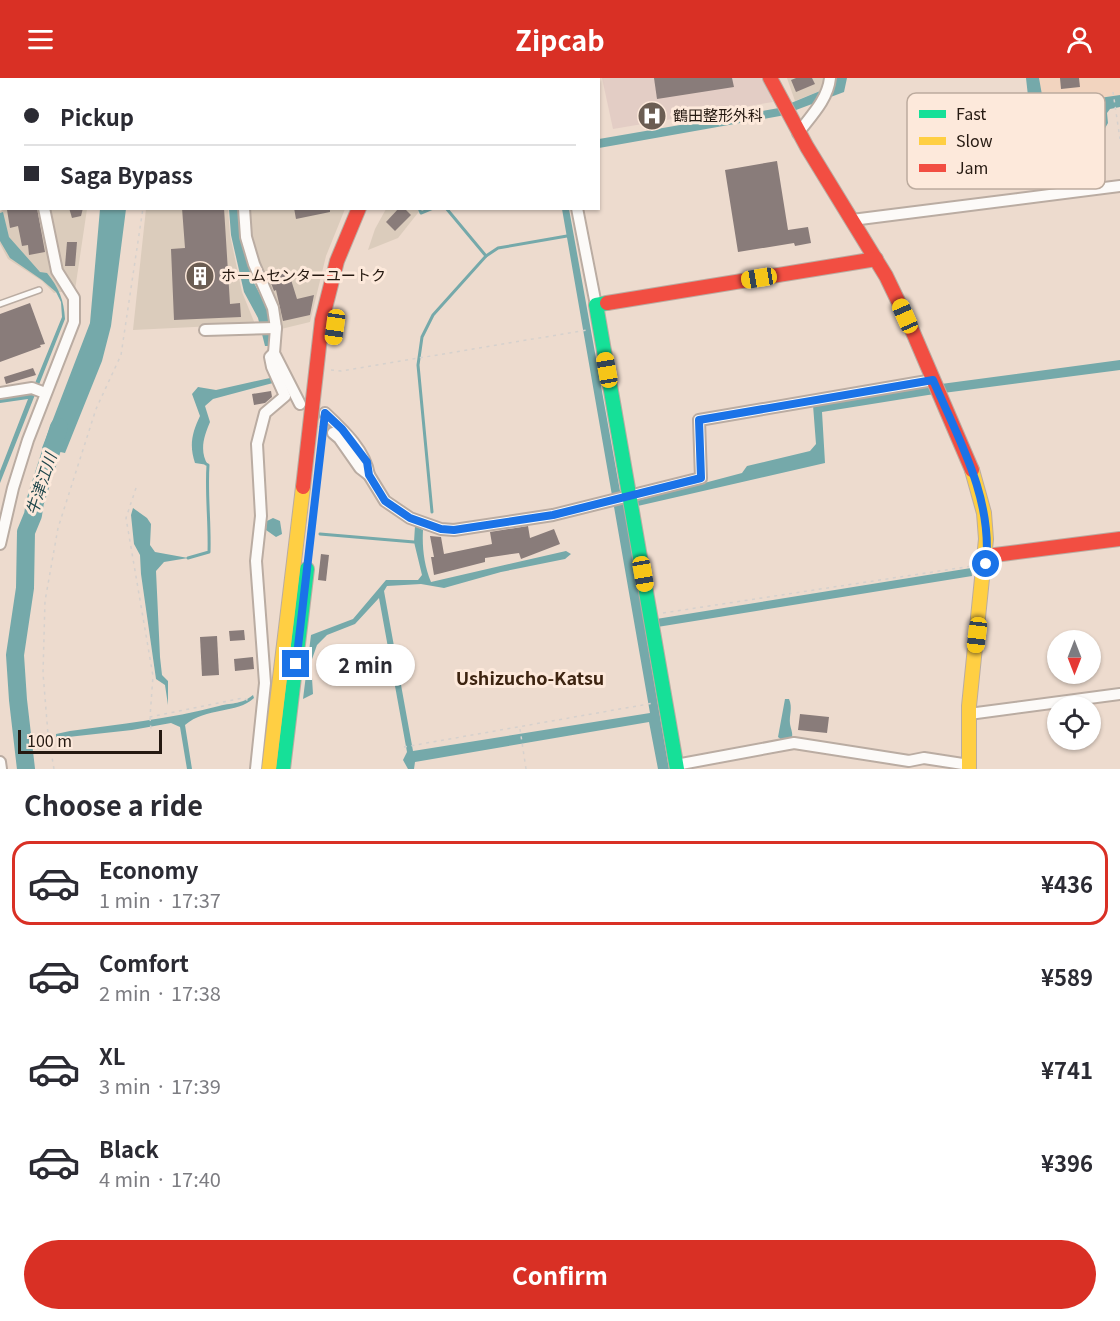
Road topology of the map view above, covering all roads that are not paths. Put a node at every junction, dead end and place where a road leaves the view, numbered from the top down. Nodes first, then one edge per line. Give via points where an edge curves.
1 (770, 78) edge
2 (830, 81) edge
3 (798, 133) junction
4 (1120, 186) edge
5 (1105, 188) edge
6 (1096, 189) edge
7 (44, 210) edge
8 (244, 210) edge
9 (358, 210) edge
10 (371, 210) edge
11 (577, 210) edge
12 (852, 220) junction
13 (876, 259) junction
14 (39, 290) dead end
15 (0, 304) edge
16 (596, 305) junction
17 (276, 327) junction
18 (205, 330) dead end
19 (275, 348) junction
20 (933, 380) junction
21 (39, 390) junction
22 (0, 393) edge
23 (306, 403) junction
24 (325, 413) junction
25 (333, 433) tunnel mouth
26 (321, 455) dead end
27 (369, 475) junction
28 (621, 498) junction
29 (1120, 539) edge
30 (0, 544) edge
31 (309, 557) dead end
32 (986, 560) junction
33 (263, 655) junction
34 (282, 658) junction
35 (1120, 694) edge
36 (969, 714) junction
37 (0, 762) edge
38 (909, 765) edge
39 (676, 767) edge
40 (969, 767) edge
41 (1, 769) edge
42 (256, 769) edge
43 (269, 769) edge
44 (283, 769) edge

1 - 3 main road
2 - 3 street via 821,103
3 - 12 main road
4 - 5 street
6 - 12 street
7 - 21 street via 57,271 71,290 75,311 74,322
8 - 17 street via 246,237 273,308
9 - 23 main road via 329,287
10 - 24 main road via 357,242 337,312
11 - 16 street
12 - 13 main road
13 - 16 main road
13 - 20 main road
14 - 15 lane
16 - 28 main road
17 - 18 street
17 - 19 street
19 - 23 street
19 - 33 street via 270,357 272,367 285,396 265,413 257,444 261,516 256,561
20 - 28 street via 699,420 701,478
20 - 32 main road via 981,497
21 - 22 street
21 - 30 street
23 - 34 main road
24 - 26 main road
24 - 27 street via 367,462
25 - 27 street
27 - 28 street via 385,501 410,518 441,529 553,515
28 - 39 main road via 632,512
29 - 32 main road
31 - 44 main road
32 - 36 main road
33 - 34 street
33 - 42 street via 265,683
34 - 43 main road
35 - 36 street
36 - 40 main road
37 - 41 street
38 - 39 street via 794,743
38 - 40 street via 924,758

